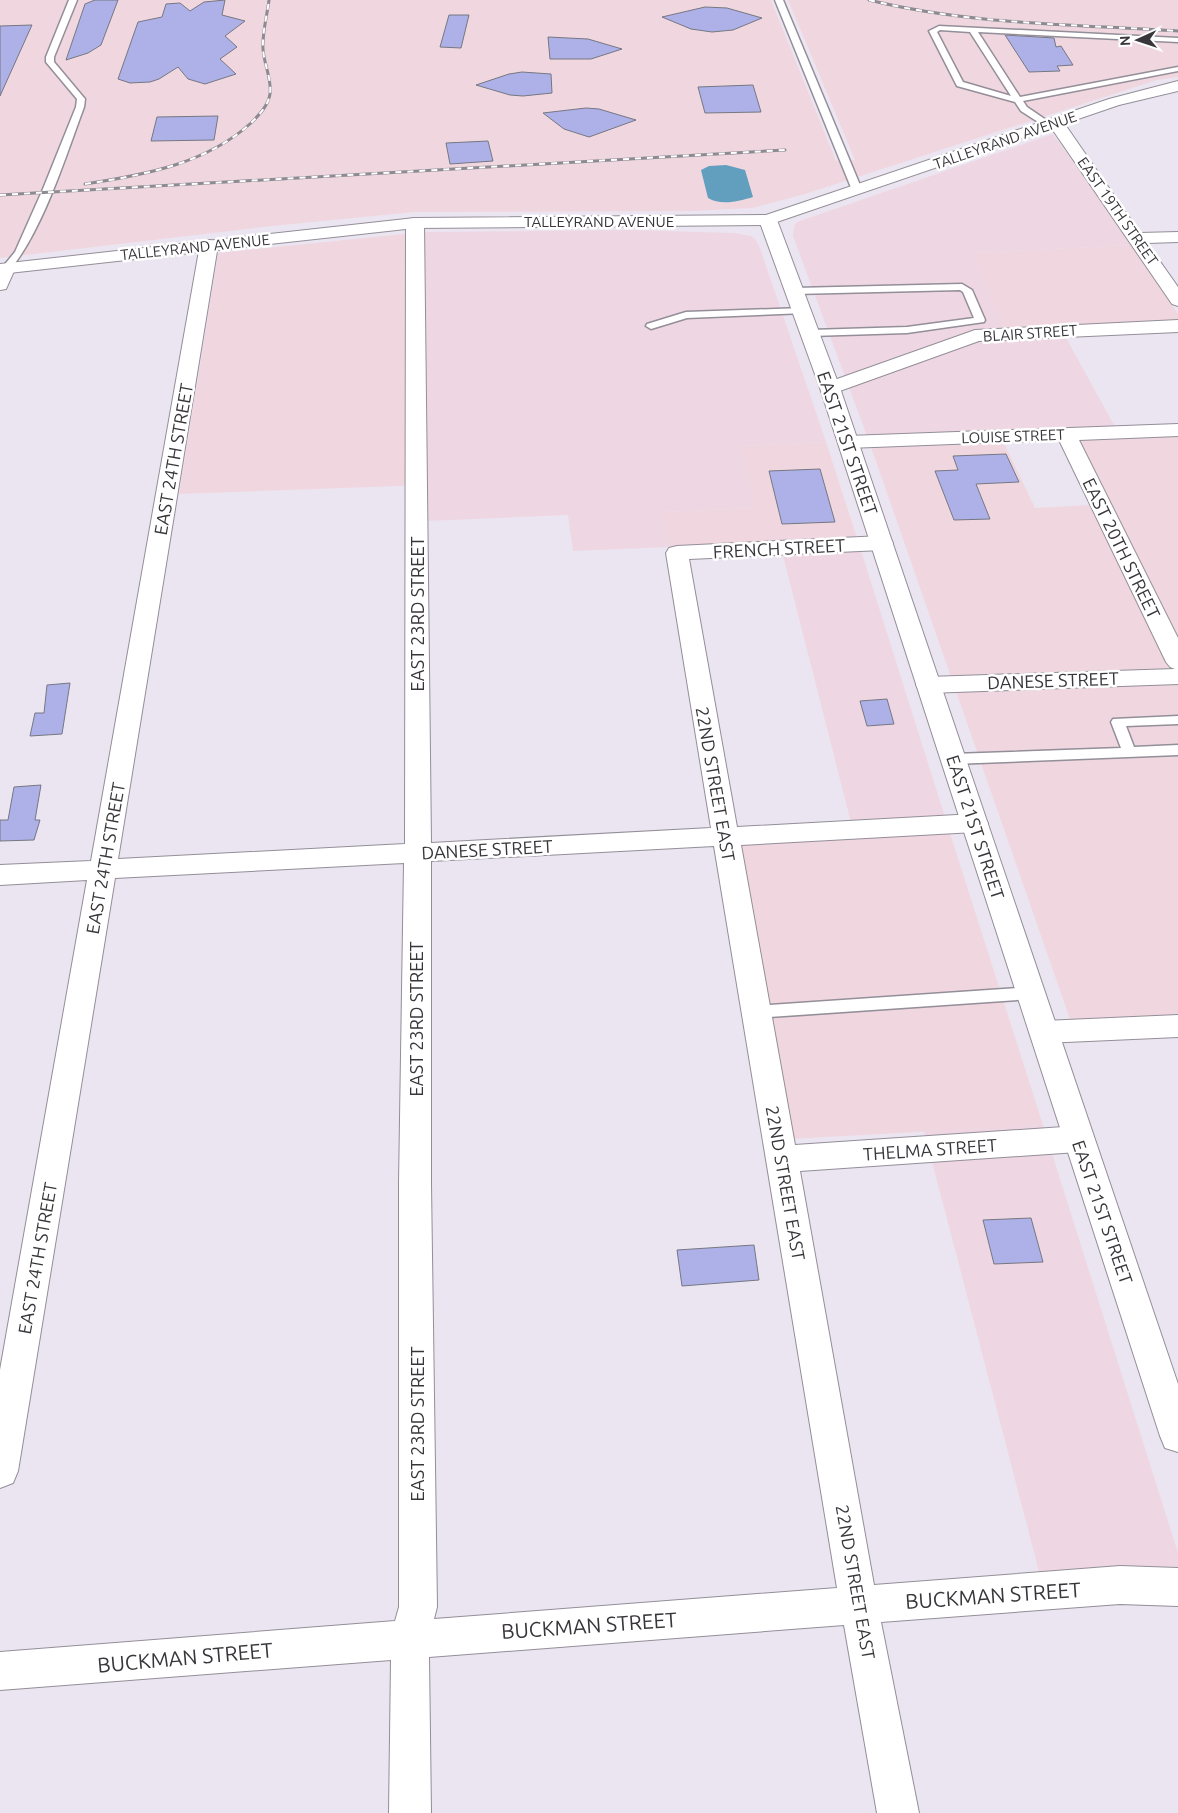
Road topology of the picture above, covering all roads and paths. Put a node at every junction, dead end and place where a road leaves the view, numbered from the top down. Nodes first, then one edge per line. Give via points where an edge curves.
1 (73, 0) edge
2 (779, 0) edge
3 (972, 30) junction
4 (1178, 40) edge
5 (1178, 69) edge
6 (1178, 86) edge
7 (1017, 100) junction
8 (1053, 124) junction
9 (857, 190) junction
10 (768, 220) junction
11 (415, 224) junction
12 (1178, 237) edge
13 (1137, 238) junction
14 (209, 245) junction
15 (2, 274) edge
16 (1178, 300) edge
17 (803, 312) junction
18 (651, 326) dead end
19 (1178, 326) edge
20 (830, 388) junction
21 (1178, 430) edge
22 (1066, 434) junction
23 (848, 442) junction
24 (882, 543) junction
25 (677, 553) joint
26 (1178, 662) edge
27 (1178, 676) edge
28 (928, 685) junction
29 (1178, 720) edge
30 (1178, 750) edge
31 (1129, 752) junction
32 (953, 759) junction
33 (975, 823) junction
34 (725, 836) junction
35 (418, 852) junction
36 (103, 869) junction
37 (0, 875) edge
38 (1031, 993) junction
39 (756, 1012) junction
40 (1178, 1026) edge
41 (1044, 1032) junction
42 (1078, 1139) junction
43 (782, 1159) junction
44 (1178, 1436) edge
45 (0, 1471) edge
46 (1178, 1587) edge
47 (859, 1605) junction
48 (410, 1639) junction
49 (0, 1671) edge
50 (410, 1813) edge
51 (898, 1813) edge

1 - 15 lane via 50,62 81,99 80,107 19,253
2 - 9 lane
3 - 4 lane
3 - 7 lane
3 - 7 lane via 939,28 933,31 960,84
5 - 7 lane
6 - 8 street, TALLEYRAND AVENUE via 1114,102
7 - 8 lane via 1024,109
8 - 9 street, TALLEYRAND AVENUE
8 - 13 street, EAST 19TH STREET
9 - 10 street, TALLEYRAND AVENUE
10 - 11 street, TALLEYRAND AVENUE
10 - 17 street, EAST 21ST STREET
11 - 14 street, TALLEYRAND AVENUE
11 - 35 street, EAST 23RD STREET
12 - 13 street
13 - 16 street, EAST 19TH STREET
14 - 15 street, TALLEYRAND AVENUE
14 - 36 street, EAST 24TH STREET
17 - 17 lane via 962,287 967,290 980,320 908,330
17 - 18 lane via 686,315
17 - 20 street, EAST 21ST STREET
19 - 20 street, BLAIR STREET via 975,336
20 - 23 street, EAST 21ST STREET
21 - 22 street, LOUISE STREET
22 - 23 street, LOUISE STREET
22 - 26 street, EAST 20TH STREET
23 - 24 street, EAST 21ST STREET
24 - 25 street, FRENCH STREET
24 - 28 street, EAST 21ST STREET
25 - 34 street, 22ND STREET EAST
27 - 28 street, DANESE STREET
28 - 32 street, EAST 21ST STREET
29 - 31 lane via 1118,722
30 - 31 lane
31 - 32 lane
32 - 33 street, EAST 21ST STREET
33 - 34 street, DANESE STREET
33 - 38 street, EAST 21ST STREET
34 - 35 street, DANESE STREET
34 - 39 street, 22ND STREET EAST
35 - 36 street, DANESE STREET
35 - 48 street, EAST 23RD STREET via 415,1194 418,1607
36 - 37 street, DANESE STREET
36 - 45 street, EAST 24TH STREET
38 - 39 lane
38 - 41 street, EAST 21ST STREET
39 - 43 street, 22ND STREET EAST
40 - 41 street
41 - 42 street, EAST 21ST STREET
42 - 43 street, THELMA STREET
42 - 44 street, EAST 21ST STREET
43 - 47 street, 22ND STREET EAST
46 - 47 street, BUCKMAN STREET via 1120,1585
47 - 48 street, BUCKMAN STREET
47 - 51 street, 22ND STREET EAST
48 - 49 street, BUCKMAN STREET
48 - 50 street, EAST 23RD STREET

